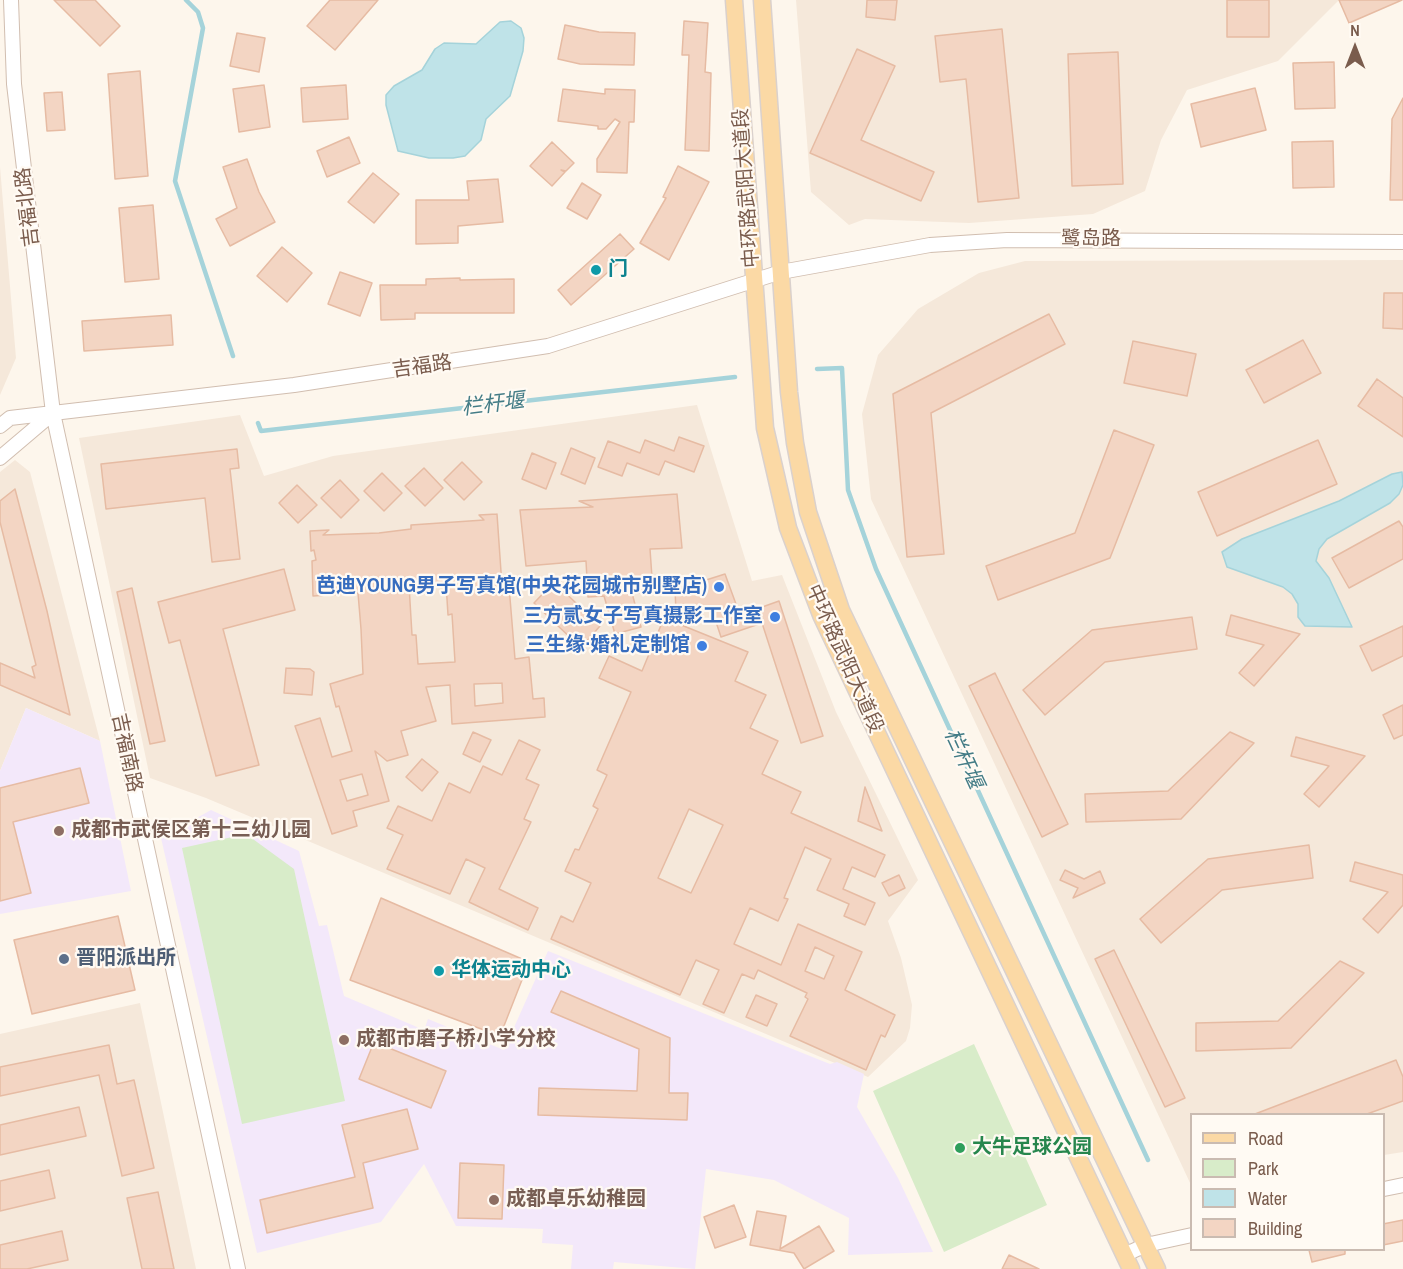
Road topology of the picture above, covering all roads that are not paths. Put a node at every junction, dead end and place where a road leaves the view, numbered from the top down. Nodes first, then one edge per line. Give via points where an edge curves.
1 (11, 0) edge
2 (734, 0) edge
3 (762, 0) edge
4 (7, 86) edge
5 (1403, 242) edge
6 (781, 272) junction
7 (753, 282) junction
8 (53, 413) junction
9 (0, 426) edge
10 (0, 458) edge
11 (1403, 1185) edge
12 (1385, 1189) edge
13 (1190, 1234) edge
14 (1146, 1245) junction
15 (1127, 1262) edge
16 (238, 1269) edge
17 (1157, 1269) edge

1 - 4 street, 吉福北路
2 - 7 main road, 中环路武阳大道段
3 - 6 main road, 中环路武阳大道段
4 - 8 street, 吉福北路
5 - 6 street, 鹭岛路 via 1007,240 930,245
6 - 7 street, 吉福路
6 - 14 main road, 中环路武阳大道段 via 795,443 808,512 841,610
7 - 8 street, 吉福路 via 548,346 510,354 294,385
7 - 15 main road, 中环路武阳大道段 via 765,428 792,539 821,615
8 - 9 street, 吉福路 via 10,418
8 - 10 street
8 - 16 street, 吉福南路
11 - 12 street
13 - 14 street
14 - 15 street
14 - 17 main road, 中环路武阳大道段

